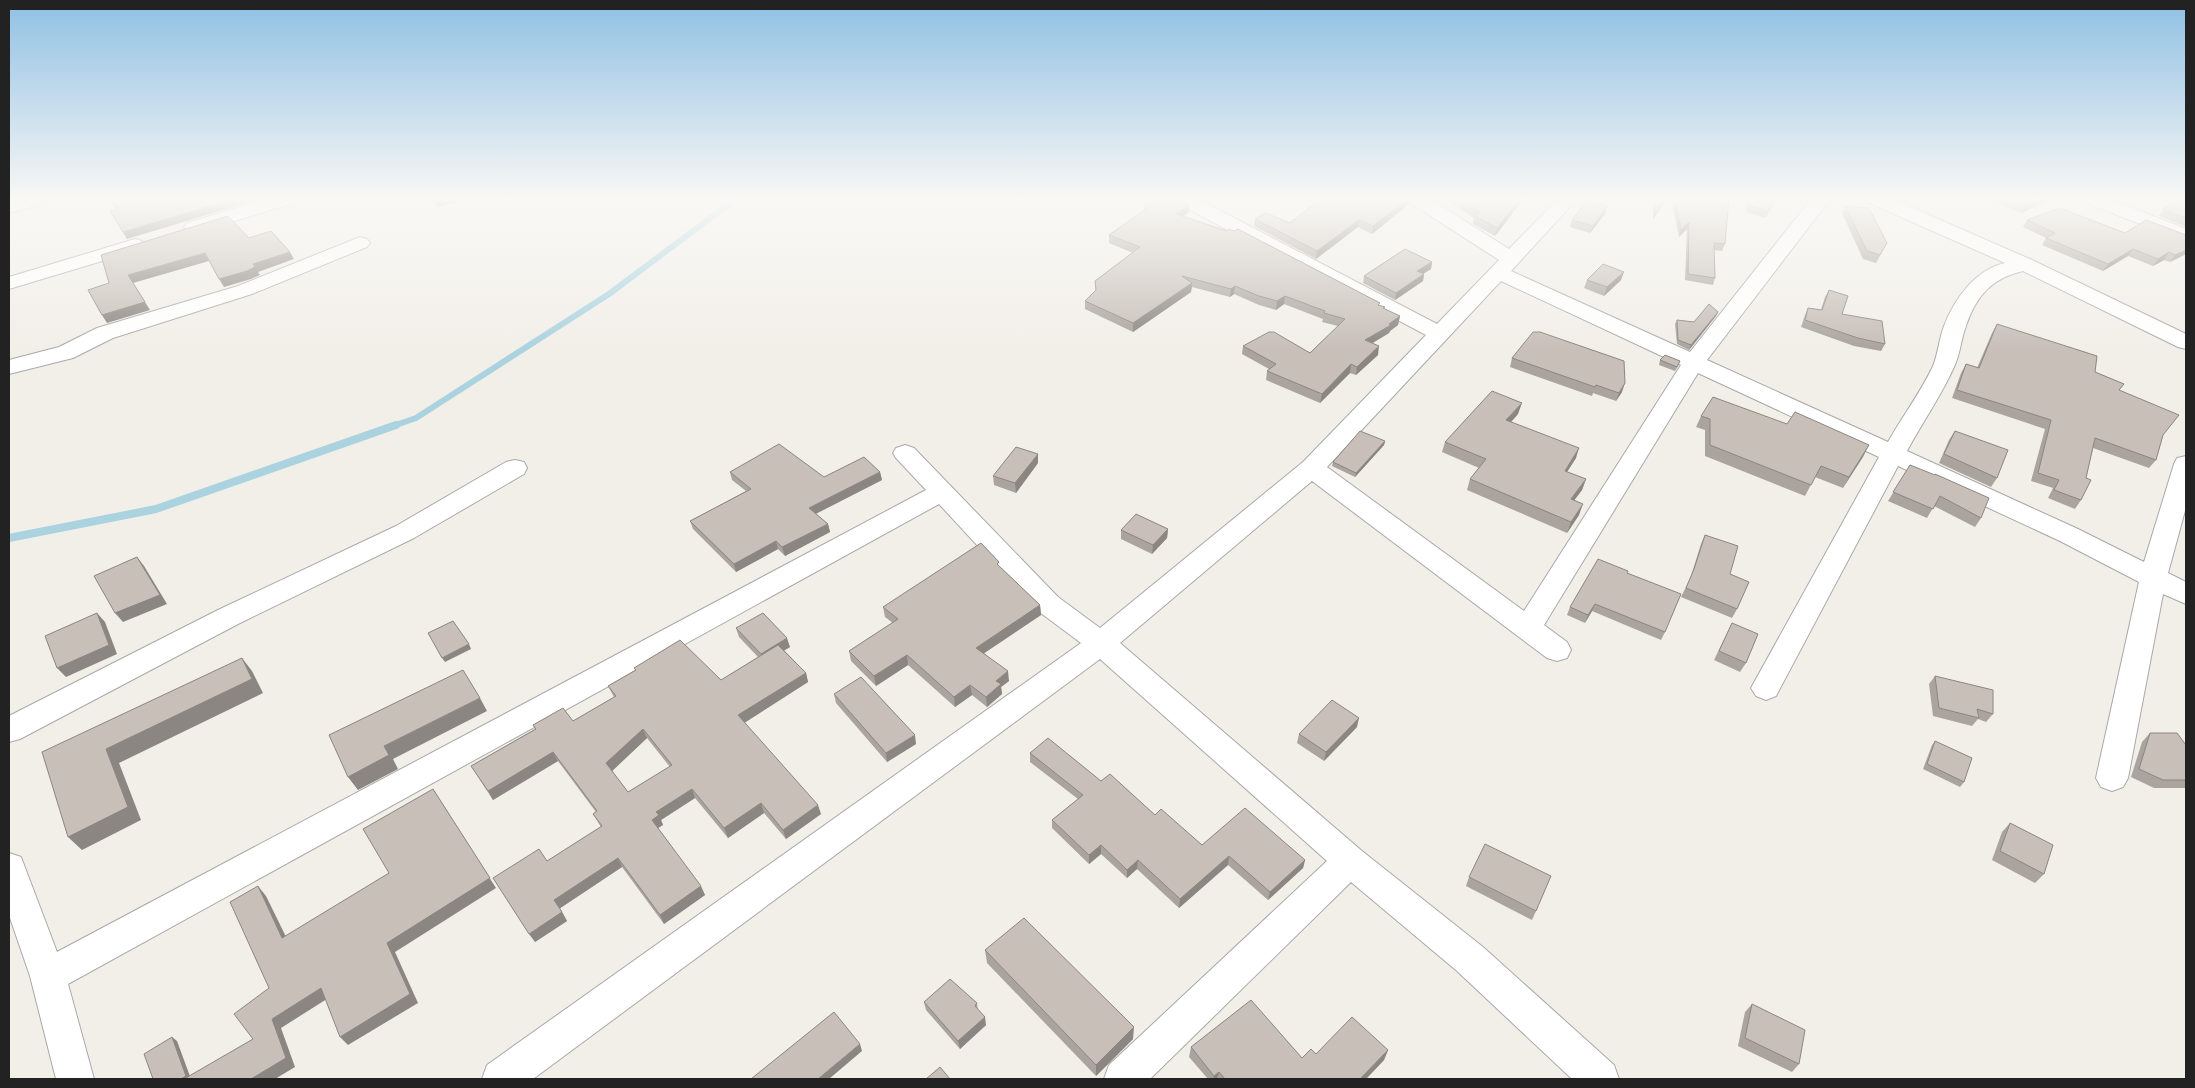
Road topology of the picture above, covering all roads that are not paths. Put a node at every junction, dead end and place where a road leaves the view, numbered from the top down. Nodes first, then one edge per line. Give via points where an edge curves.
1 (125, 249) edge
2 (346, 249) edge
3 (1279, 249) edge
4 (1482, 249) edge
5 (1521, 249) edge
6 (1782, 249) edge
7 (1990, 249) edge
8 (2025, 264) junction
9 (1505, 266) junction
10 (9, 284) edge
11 (1439, 333) junction
12 (2186, 342) edge
13 (1694, 361) junction
14 (9, 367) edge
15 (905, 453) dead end
16 (1893, 453) junction
17 (2186, 464) edge
18 (515, 468) dead end
19 (1312, 468) junction
20 (942, 492) junction
21 (2153, 578) junction
22 (2186, 594) edge
23 (1528, 627) junction
24 (1101, 643) junction
25 (1558, 650) dead end
26 (1766, 688) dead end
27 (9, 730) edge
28 (2112, 778) dead end
29 (1350, 861) junction
30 (9, 868) edge
31 (48, 976) junction
32 (506, 1078) edge
33 (75, 1079) edge
34 (1123, 1079) edge
35 (1600, 1079) edge

1 - 10 street
2 - 14 street via 246,290 105,333 65,353
3 - 11 street
4 - 9 street
5 - 9 street
6 - 13 street
7 - 8 street
8 - 12 street
8 - 16 street via 1999,270 1987,277 1966,302 1955,326 1944,366
9 - 11 street
9 - 13 street
11 - 19 street
13 - 16 street
13 - 23 street
15 - 20 street
16 - 21 street
16 - 26 street
17 - 21 street
18 - 27 street via 405,532 228,617
19 - 23 street
19 - 24 street
20 - 24 street via 1048,604
20 - 31 street
21 - 22 street
21 - 28 street
23 - 25 street
24 - 29 street
24 - 32 street
29 - 34 street
29 - 35 street via 1470,959
30 - 31 street
31 - 33 street

